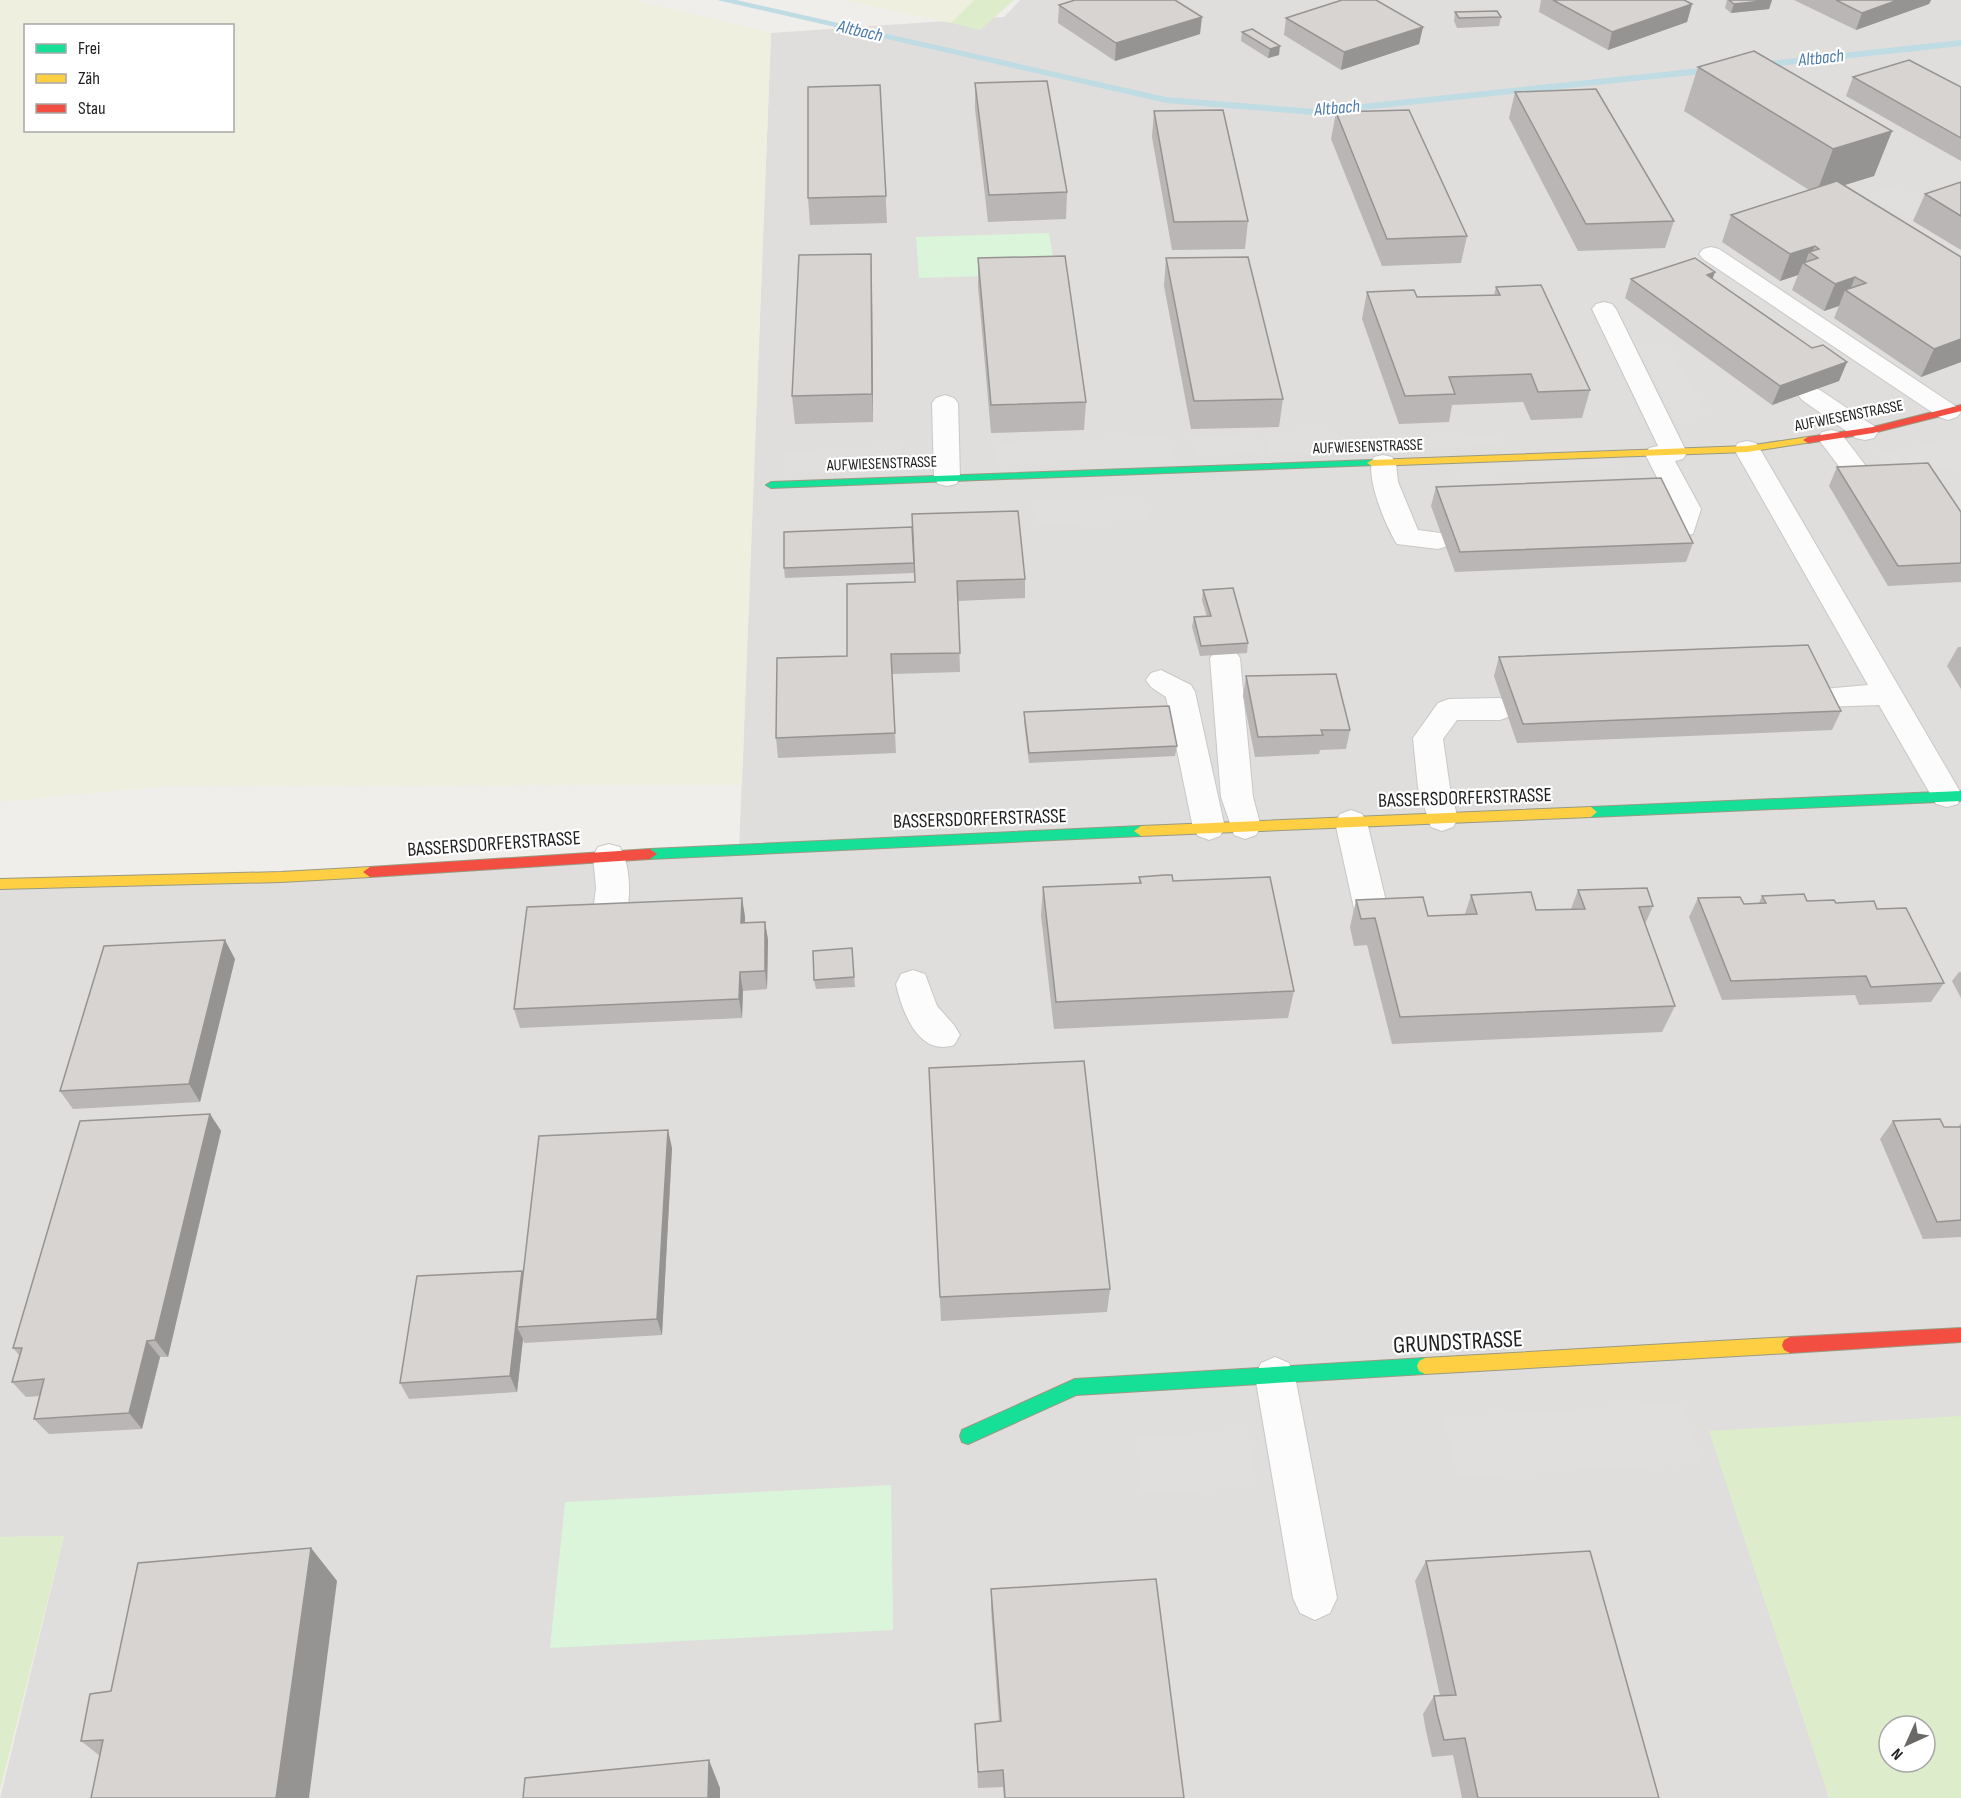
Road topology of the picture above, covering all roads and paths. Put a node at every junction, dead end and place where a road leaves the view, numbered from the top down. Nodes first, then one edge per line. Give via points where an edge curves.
1 (1711, 254) dead end
2 (1604, 309) dead end
3 (1810, 395) edge
4 (945, 403) dead end
5 (1955, 410) edge
6 (1865, 432) junction
7 (1831, 438) junction
8 (1747, 449) junction
9 (1666, 454) junction
10 (1383, 463) junction
11 (947, 478) junction
12 (1863, 480) edge
13 (771, 485) dead end
14 (1674, 529) edge
15 (1438, 540) dead end
16 (1225, 658) edge
17 (1161, 680) dead end
18 (1888, 694) junction
19 (1823, 697) edge
20 (1500, 709) dead end
21 (1954, 796) edge
22 (1442, 819) junction
23 (1351, 822) junction
24 (1245, 827) junction
25 (1209, 828) junction
26 (609, 856) junction
27 (0, 884) edge
28 (609, 920) edge
29 (1374, 922) edge
30 (913, 984) dead end
31 (942, 1035) dead end
32 (1961, 1335) edge
33 (1275, 1376) junction
34 (968, 1436) dead end
35 (1316, 1598) dead end

1 - 5 lane
2 - 9 lane
3 - 6 lane
4 - 11 lane
5 - 6 street, AUFWIESENSTRASSE
6 - 7 street, AUFWIESENSTRASSE
7 - 8 street, AUFWIESENSTRASSE
7 - 12 lane
8 - 9 street, AUFWIESENSTRASSE
8 - 18 lane
9 - 10 street, AUFWIESENSTRASSE
9 - 14 lane via 1686,509 1683,528
10 - 11 street, AUFWIESENSTRASSE
10 - 15 lane via 1385,482 1407,538
11 - 13 street, AUFWIESENSTRASSE
16 - 24 lane via 1237,796
17 - 25 lane via 1180,692
18 - 19 lane
18 - 21 lane
20 - 22 lane via 1449,710 1428,738
21 - 22 street, BASSERSDORFERSTRASSE
22 - 23 street, BASSERSDORFERSTRASSE
23 - 24 street, BASSERSDORFERSTRASSE
23 - 29 lane
24 - 25 street, BASSERSDORFERSTRASSE
25 - 26 street, BASSERSDORFERSTRASSE
26 - 27 street, BASSERSDORFERSTRASSE via 281,877
26 - 28 lane
30 - 31 lane via 919,1009 929,1026
32 - 33 street, GRUNDSTRASSE
33 - 34 street, GRUNDSTRASSE via 1075,1387
33 - 35 lane

